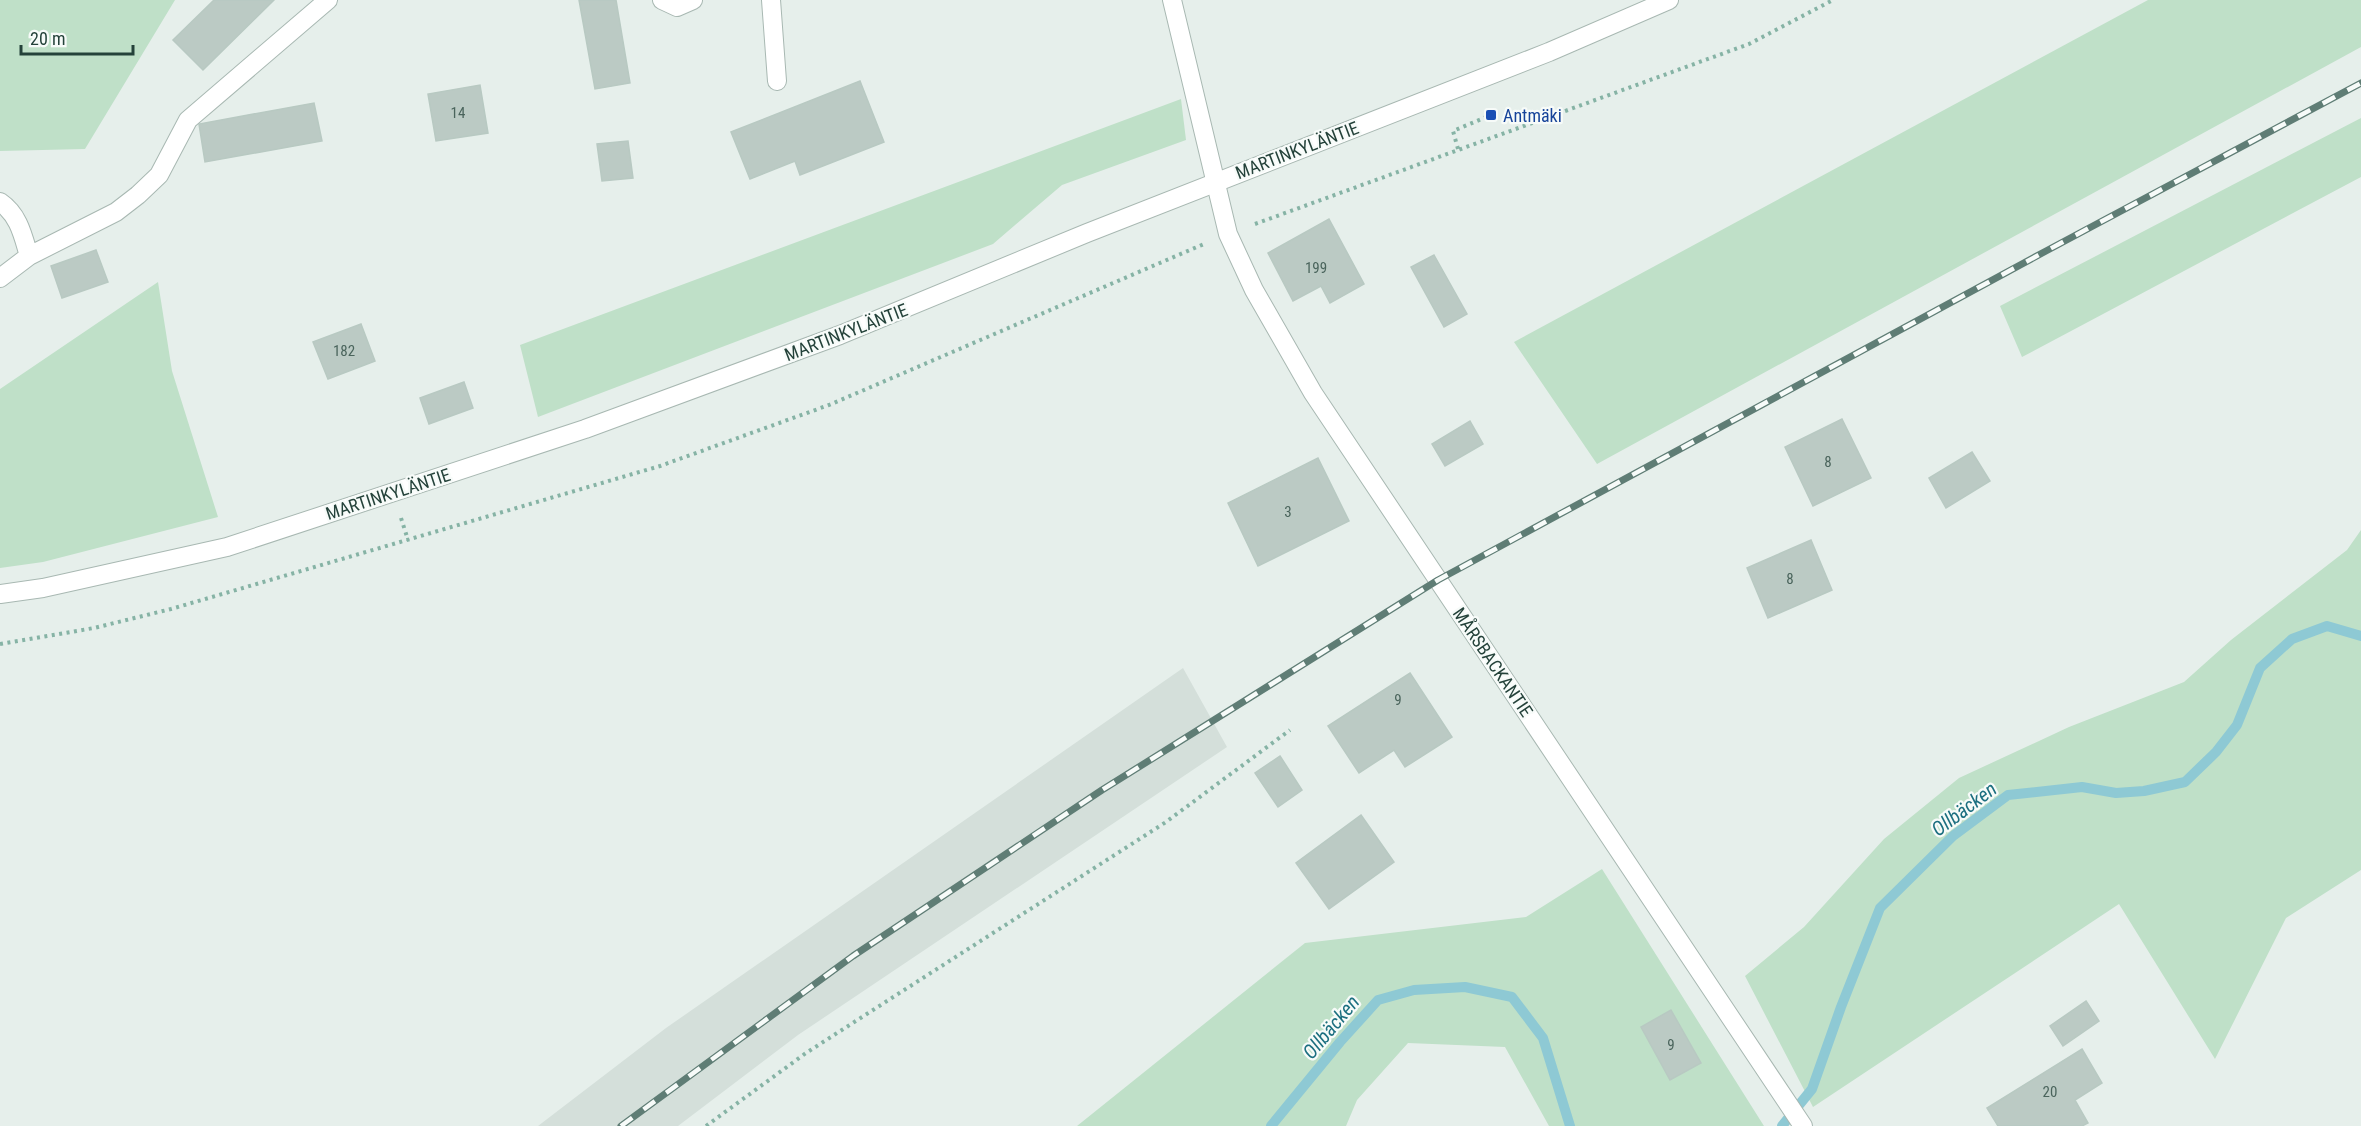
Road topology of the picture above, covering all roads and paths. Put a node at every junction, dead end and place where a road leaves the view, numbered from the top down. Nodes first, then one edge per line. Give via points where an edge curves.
1 (328, 0) edge
2 (662, 0) edge
3 (693, 0) edge
4 (771, 0) edge
5 (1172, 0) edge
6 (1669, 0) edge
7 (1833, 0) edge
8 (777, 81) dead end
9 (1491, 115) dead end
10 (1458, 149) junction
11 (1216, 182) junction
12 (0, 202) edge
13 (1228, 234) junction
14 (29, 256) junction
15 (0, 278) edge
16 (0, 594) edge
17 (0, 644) edge
18 (1290, 730) dead end
19 (706, 1126) edge
20 (1803, 1126) edge

1 - 14 street via 188,120 159,175 138,195 116,212
2 - 3 street via 677,7
4 - 8 street
5 - 11 street
6 - 11 street, MARTINKYLÄNTIE via 1549,52
7 - 10 path via 1749,44
9 - 10 path via 1454,131
10 - 13 path
11 - 13 street, MÅRSBACKANTIE
11 - 16 street, MARTINKYLÄNTIE via 840,336 585,429 226,547
12 - 14 street via 9,208 20,226
13 - 17 path via 829,405 660,466 171,609 94,628
13 - 20 street, MÅRSBACKANTIE via 1254,290 1313,393
14 - 15 street
18 - 19 path via 1166,822 806,1053

